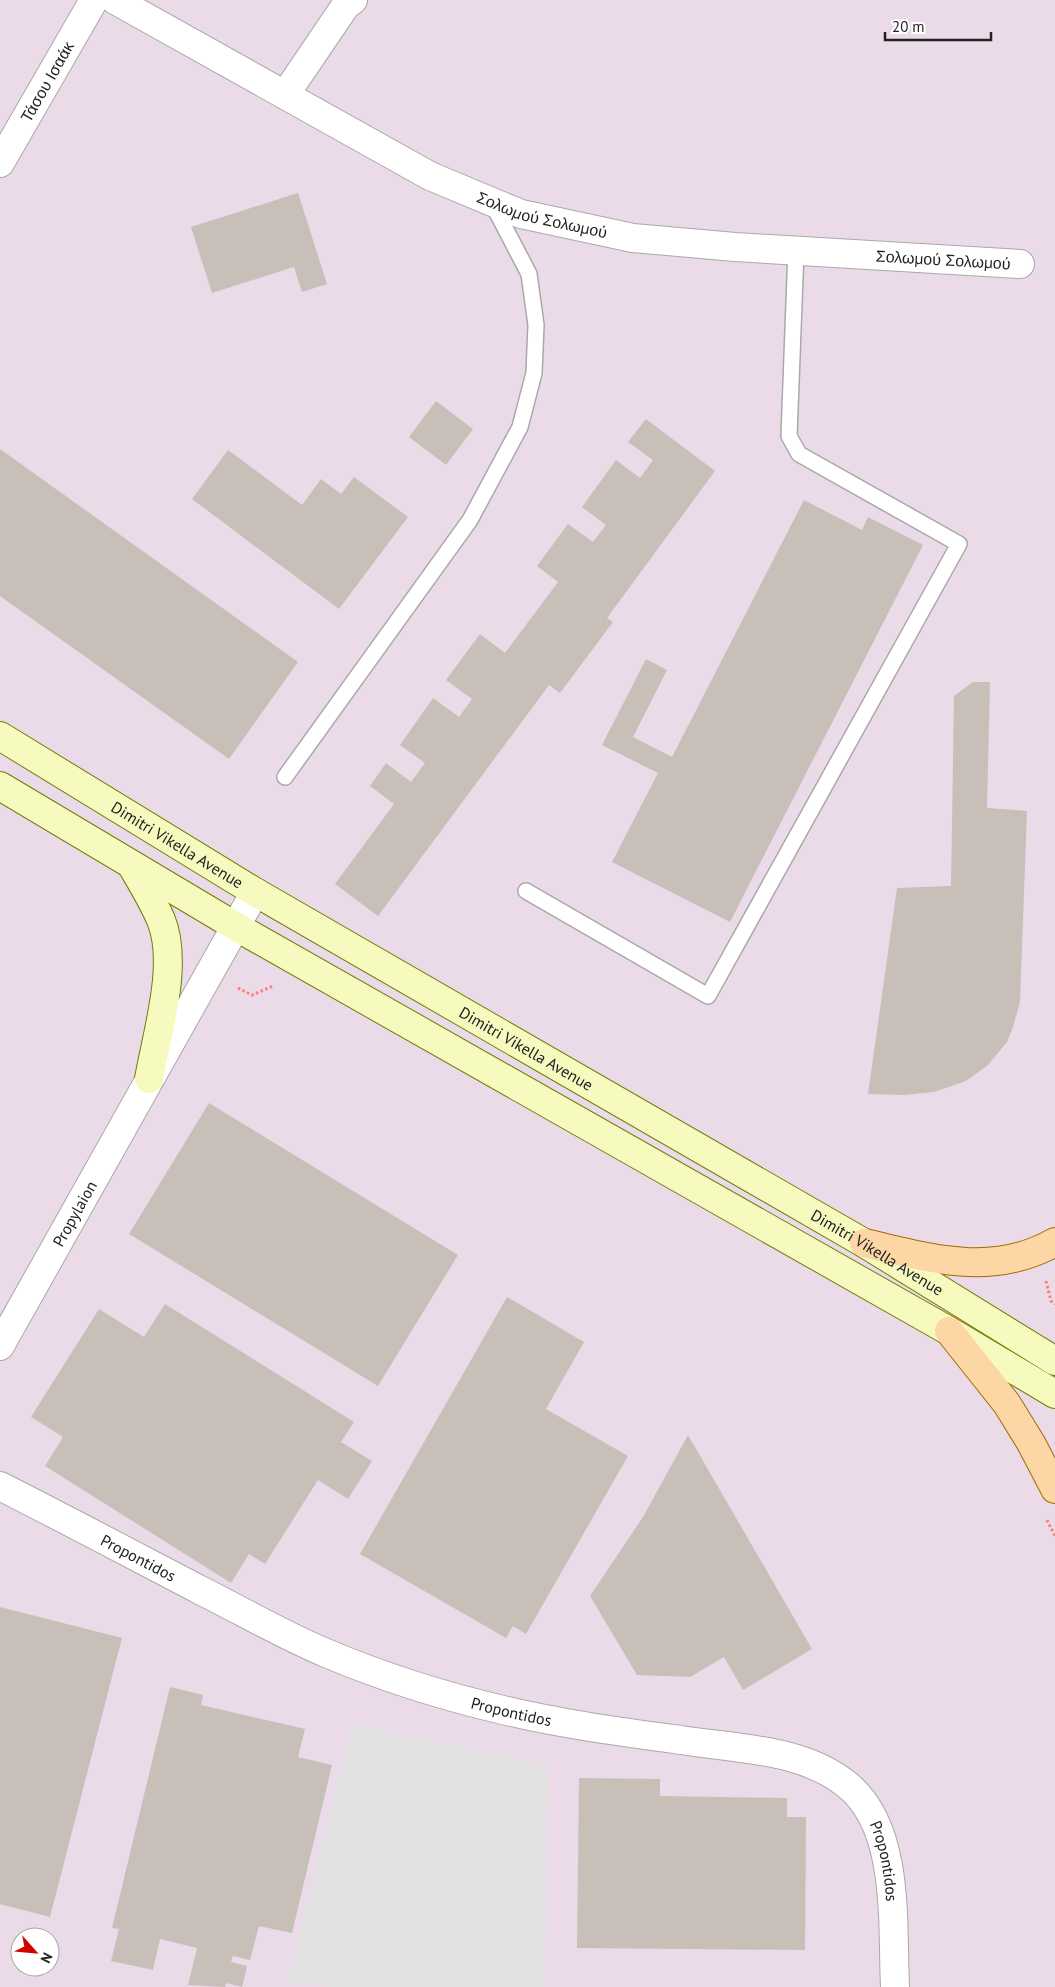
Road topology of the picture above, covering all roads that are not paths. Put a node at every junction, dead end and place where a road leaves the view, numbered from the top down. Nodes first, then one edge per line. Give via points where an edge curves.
1 (94, 0) edge
2 (114, 0) edge
3 (353, 0) edge
4 (284, 95) junction
5 (0, 163) edge
6 (492, 202) junction
7 (796, 250) junction
8 (1020, 264) dead end
9 (0, 736) edge
10 (286, 777) dead end
11 (0, 786) edge
12 (132, 866) junction
13 (526, 891) dead end
14 (255, 892) junction
15 (236, 926) junction
16 (149, 1079) junction
17 (1055, 1242) edge
18 (864, 1243) junction
19 (949, 1331) junction
20 (0, 1346) edge
21 (1055, 1361) edge
22 (1055, 1394) edge
23 (0, 1486) edge
24 (1055, 1488) edge
25 (895, 1987) edge

1 - 5 street, Τάσου Ισαάκ
2 - 4 street, Σολωμού Σολωμού
3 - 4 street via 340,12
4 - 6 street, Σολωμού Σολωμού via 430,176
6 - 7 street, Σολωμού Σολωμού via 521,214 633,238
6 - 10 lane via 529,274 536,325 534,373 520,428 470,520
7 - 8 street, Σολωμού Σολωμού
7 - 13 lane via 789,436 799,454 959,544 708,996
9 - 14 main road, Dimitri Vikella Avenue
11 - 12 main road, Dimitri Vikella Avenue
12 - 15 main road, Dimitri Vikella Avenue
12 - 16 main road via 161,921 166,950 167,974
14 - 15 street, Propylaion
14 - 18 main road, Dimitri Vikella Avenue
15 - 16 street, Propylaion
15 - 19 main road, Dimitri Vikella Avenue
16 - 20 street, Propylaion
17 - 18 main road via 1038,1252 983,1264 946,1261
18 - 21 main road, Dimitri Vikella Avenue
19 - 22 main road, Dimitri Vikella Avenue
19 - 24 main road via 1007,1404
23 - 25 street, Propontidos via 260,1621 323,1652 374,1672 504,1711 793,1757 838,1778 865,1804 882,1837 889,1872

